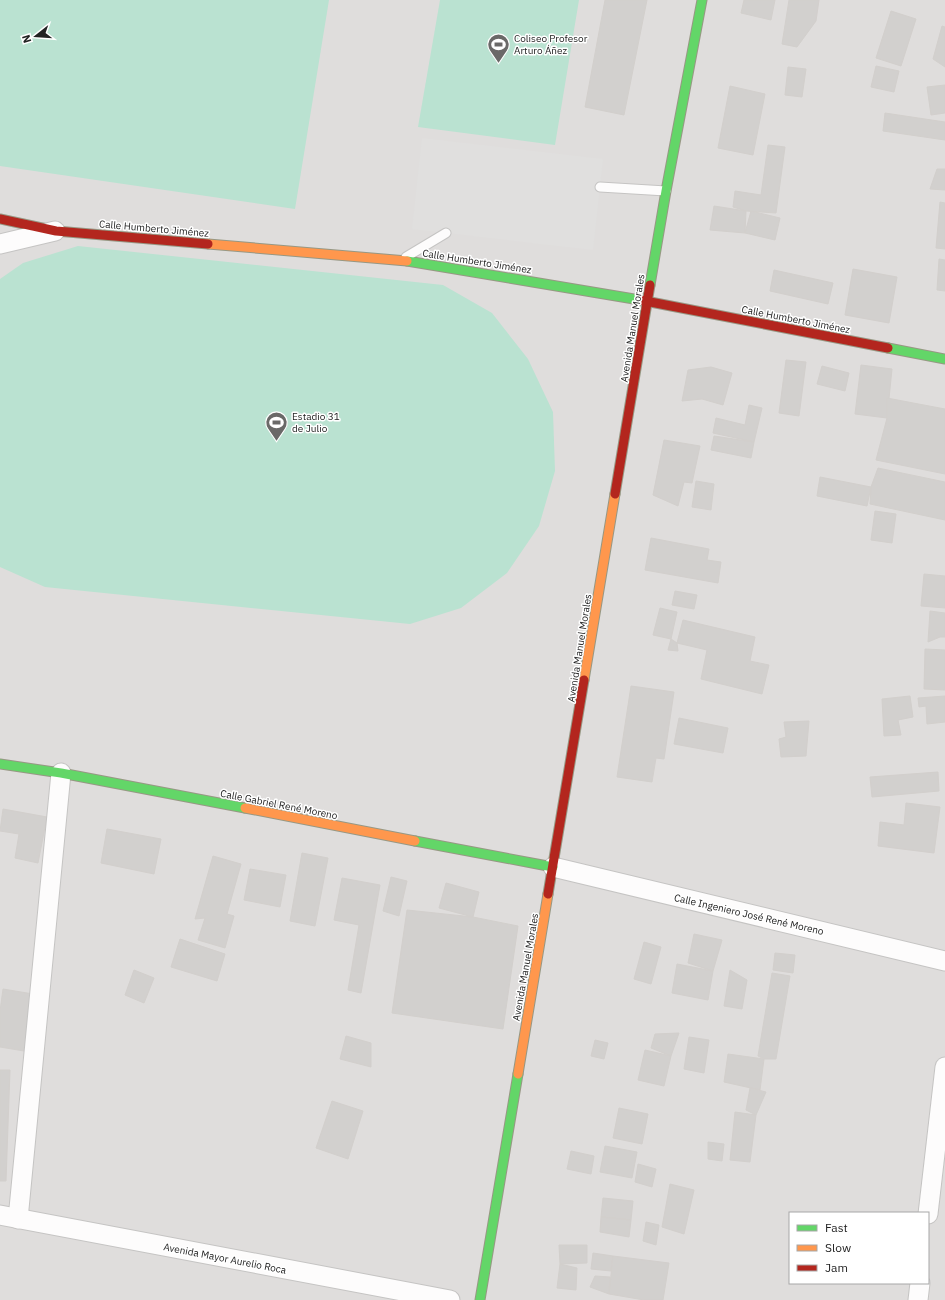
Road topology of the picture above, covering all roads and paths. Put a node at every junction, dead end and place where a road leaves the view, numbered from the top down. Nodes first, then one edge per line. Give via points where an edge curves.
1 (702, 0) edge
2 (600, 187) dead end
3 (666, 191) junction
4 (0, 219) edge
5 (56, 231) junction
6 (446, 233) dead end
7 (0, 244) edge
8 (401, 260) junction
9 (648, 301) junction
10 (945, 360) edge
11 (0, 764) edge
12 (61, 774) junction
13 (553, 867) junction
14 (945, 961) edge
15 (945, 1067) edge
16 (928, 1212) edge
17 (0, 1215) edge
18 (18, 1219) junction
19 (920, 1284) edge
20 (450, 1300) edge
21 (480, 1300) edge
22 (918, 1300) edge

1 - 3 street, Avenida Manuel Morales
2 - 3 lane
3 - 9 street, Avenida Manuel Morales
4 - 5 street, Calle Humberto Jiménez
5 - 7 street
5 - 8 street, Calle Humberto Jiménez
6 - 8 lane
8 - 9 street, Calle Humberto Jiménez
9 - 10 street, Calle Humberto Jiménez
9 - 13 street, Avenida Manuel Morales
11 - 12 street, Calle Gabriel René Moreno
12 - 13 street, Calle Gabriel René Moreno
12 - 18 street
13 - 14 street, Calle Ingeniero José René Moreno
13 - 21 street, Avenida Manuel Morales
15 - 16 street
17 - 18 street, Avenida Mayor Aurelio Roca
18 - 20 street, Avenida Mayor Aurelio Roca
19 - 22 street

